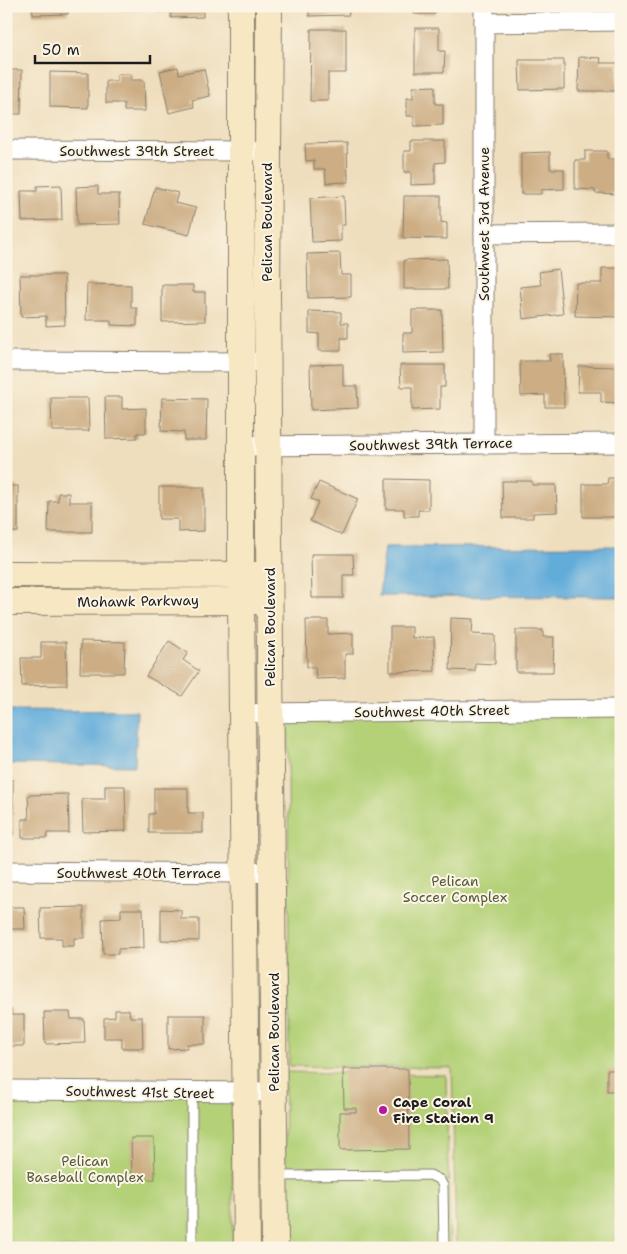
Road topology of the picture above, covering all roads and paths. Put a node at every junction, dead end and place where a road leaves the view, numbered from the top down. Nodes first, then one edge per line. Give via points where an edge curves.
1 (241, 6) edge
2 (269, 6) edge
3 (484, 14) edge
4 (621, 21) edge
5 (6, 150) edge
6 (241, 151) junction
7 (267, 152) junction
8 (621, 233) edge
9 (484, 234) junction
10 (6, 361) edge
11 (255, 362) junction
12 (484, 443) junction
13 (621, 443) edge
14 (242, 446) junction
15 (268, 446) junction
16 (6, 574) edge
17 (270, 575) junction
18 (242, 576) junction
19 (270, 600) junction
20 (241, 601) junction
21 (6, 602) edge
22 (621, 709) edge
23 (242, 713) junction
24 (271, 713) junction
25 (6, 872) edge
26 (272, 872) junction
27 (244, 874) junction
28 (6, 1090) edge
29 (192, 1092) junction
30 (246, 1092) junction
31 (274, 1092) junction
32 (273, 1176) junction
33 (192, 1248) edge
34 (247, 1248) edge
35 (274, 1248) edge
36 (444, 1248) edge

1 - 6 street, Pelican Boulevard
2 - 7 street, Pelican Boulevard
3 - 4 street
3 - 9 street, Southwest 3rd Avenue
5 - 6 street, Southwest 39th Street
6 - 7 street, Southwest 39th Street
6 - 11 street, Pelican Boulevard
7 - 11 street, Pelican Boulevard
8 - 9 street
9 - 12 street, Southwest 3rd Avenue
10 - 11 street
11 - 14 street, Pelican Boulevard
11 - 15 street, Pelican Boulevard
12 - 13 street, Southwest 39th Terrace
12 - 15 street, Southwest 39th Terrace
14 - 15 street, Southwest 39th Terrace
14 - 18 street, Pelican Boulevard
15 - 17 street, Pelican Boulevard
16 - 18 street, Mohawk Parkway
17 - 18 street, Mohawk Parkway
17 - 19 street, Pelican Boulevard
18 - 20 street, Pelican Boulevard
19 - 20 street, Mohawk Parkway
19 - 24 street, Pelican Boulevard
20 - 21 street, Mohawk Parkway
20 - 23 street, Pelican Boulevard
22 - 24 street, Southwest 40th Street
23 - 24 street, Southwest 40th Street
23 - 27 street, Pelican Boulevard
24 - 26 street, Pelican Boulevard
25 - 27 street, Southwest 40th Terrace
26 - 27 street, Southwest 40th Terrace
26 - 31 street, Pelican Boulevard
27 - 30 street, Pelican Boulevard
28 - 29 street, Southwest 41st Street
29 - 30 street, Southwest 41st Street
29 - 33 lane
30 - 31 street, Southwest 41st Street
30 - 34 street, Pelican Boulevard
31 - 32 street, Pelican Boulevard
32 - 35 street, Pelican Boulevard
32 - 36 lane via 436,1177 442,1186

